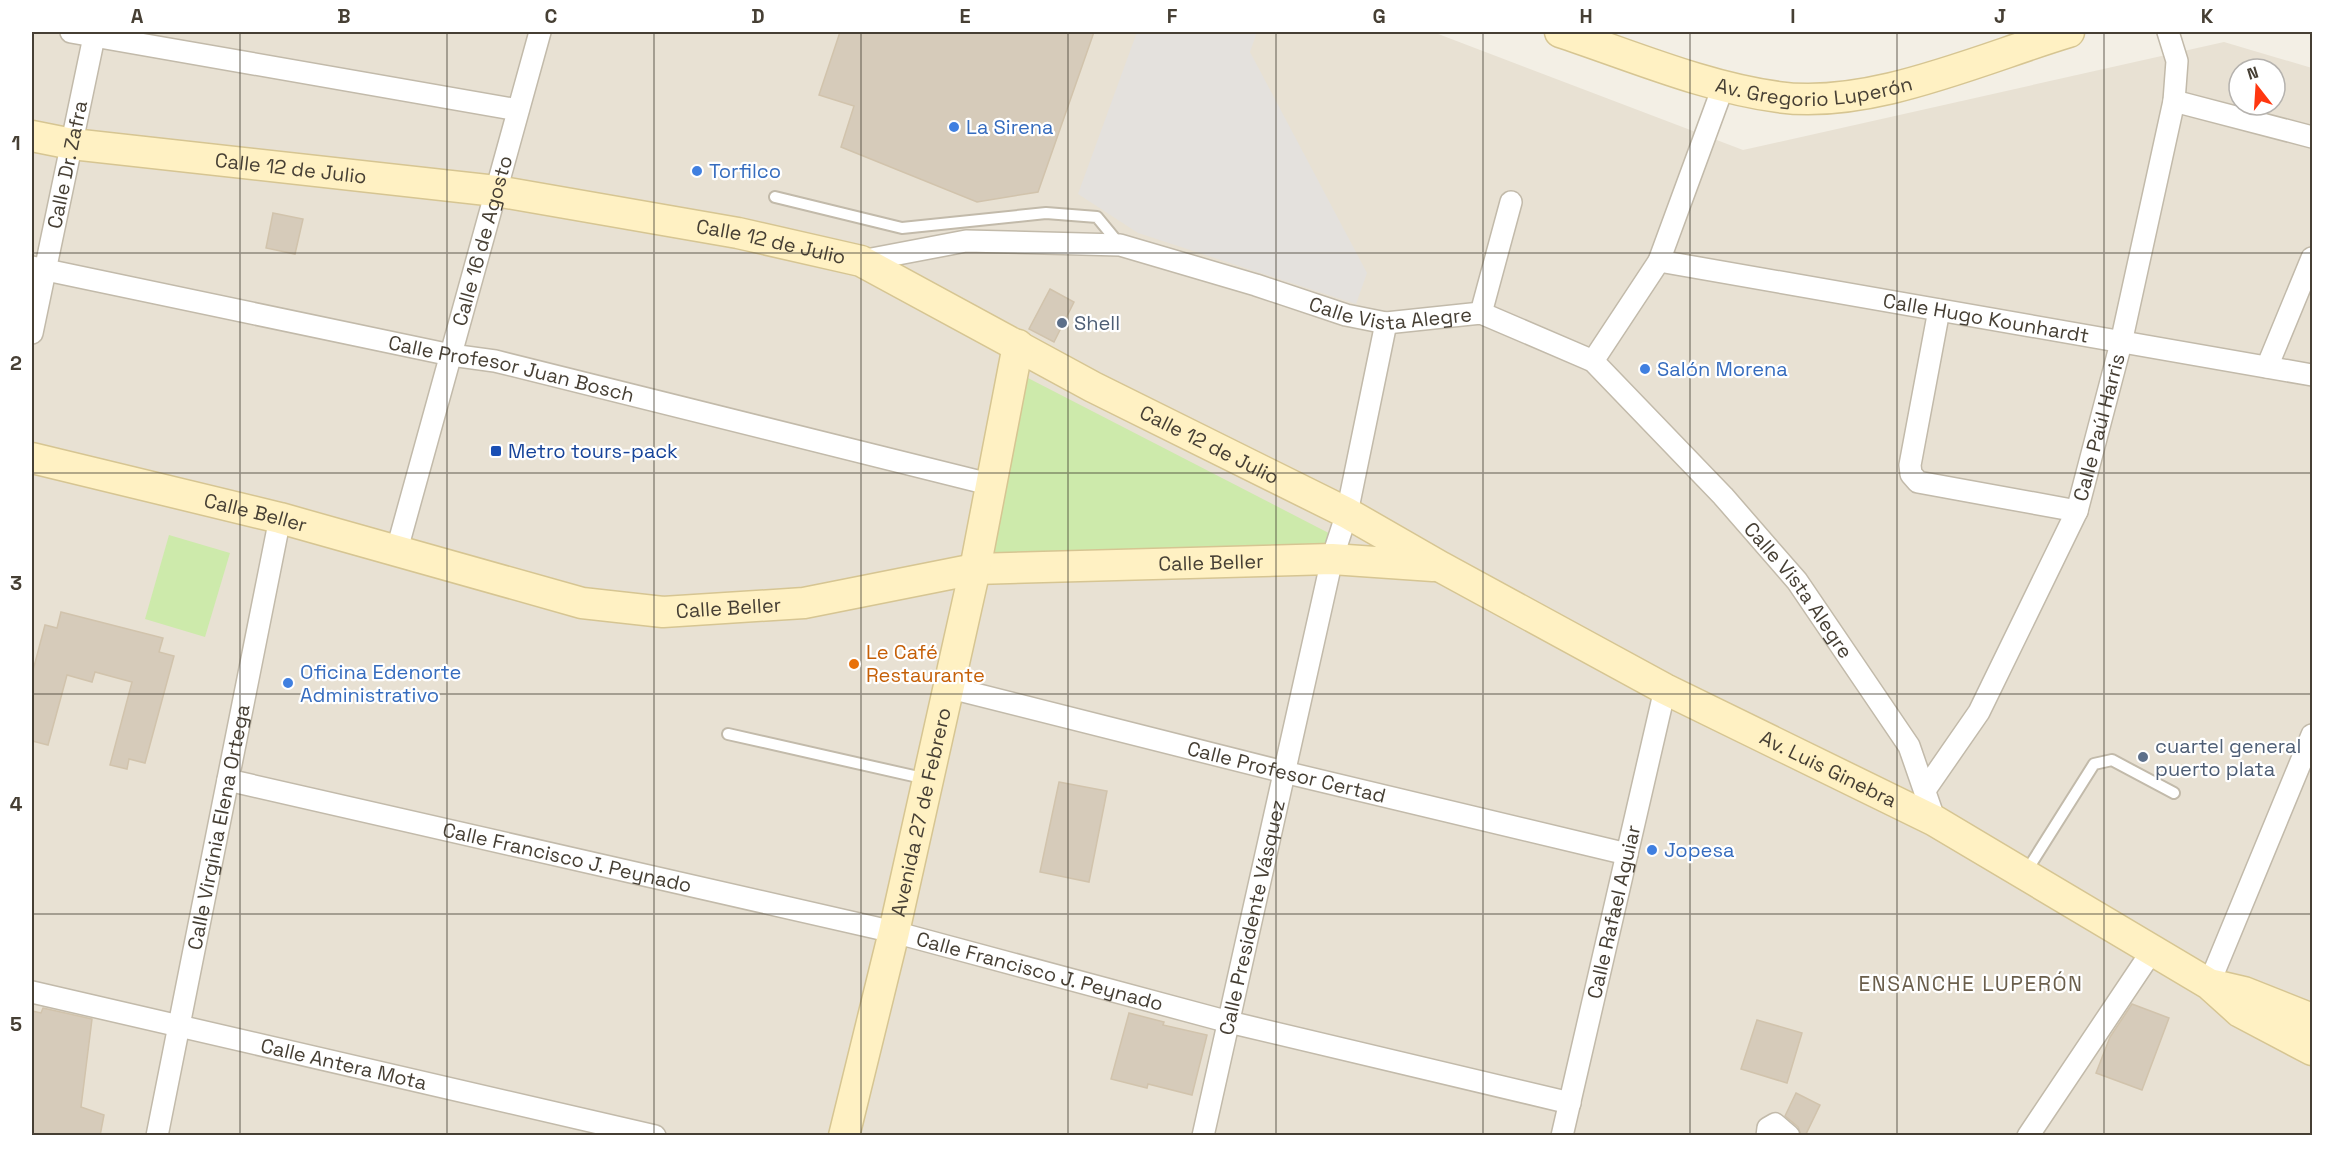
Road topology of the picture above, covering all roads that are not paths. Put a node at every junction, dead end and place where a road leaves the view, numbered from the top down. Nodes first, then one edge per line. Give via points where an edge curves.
1 (71, 32) edge
2 (540, 32) edge
3 (1560, 32) edge
4 (2069, 32) edge
5 (2168, 32) edge
6 (94, 34) edge
7 (1723, 87) junction
8 (2174, 101) junction
9 (519, 110) junction
10 (32, 136) edge
11 (2313, 137) edge
12 (72, 144) junction
13 (496, 191) junction
14 (775, 197) dead end
15 (1511, 202) dead end
16 (1120, 245) junction
17 (2313, 258) edge
18 (861, 261) junction
19 (1659, 261) junction
20 (38, 268) edge
21 (1939, 310) junction
22 (1481, 313) junction
23 (1386, 323) junction
24 (32, 333) edge
25 (2121, 343) junction
26 (1017, 345) junction
27 (451, 355) junction
28 (1593, 361) junction
29 (2267, 367) junction
30 (2313, 375) edge
31 (32, 458) edge
32 (989, 484) junction
33 (2078, 511) junction
34 (1347, 513) junction
35 (280, 518) junction
36 (396, 553) junction
37 (1332, 559) junction
38 (1441, 567) junction
39 (975, 569) junction
40 (947, 687) junction
41 (1665, 689) junction
42 (728, 734) dead end
43 (2313, 735) edge
44 (1284, 772) junction
45 (927, 779) junction
46 (228, 780) junction
47 (1925, 790) junction
48 (2175, 793) dead end
49 (1935, 821) junction
50 (1627, 854) junction
51 (2024, 875) junction
52 (894, 932) junction
53 (2152, 951) junction
54 (2209, 984) junction
55 (32, 992) edge
56 (2313, 1020) edge
57 (1229, 1022) junction
58 (180, 1025) junction
59 (2313, 1050) edge
60 (1570, 1103) junction
61 (157, 1136) edge
62 (655, 1136) edge
63 (844, 1136) edge
64 (1203, 1136) edge
65 (1562, 1136) edge
66 (1767, 1136) edge
67 (1790, 1136) edge
68 (2028, 1136) edge

1 - 6 street
2 - 9 street, Calle 16 de Agosto
3 - 7 street, Av. Gregorio Luperón
4 - 7 street, Av. Gregorio Luperón via 1883,90 1824,99 1779,98
5 - 8 street, Calle Paúl Harris via 2177,61
6 - 9 street
6 - 12 street, Calle Dr. Zafra
7 - 19 street
8 - 11 street
8 - 25 street, Calle Paúl Harris
9 - 13 street, Calle 16 de Agosto
10 - 12 street, Calle 12 de Julio
12 - 13 street, Calle 12 de Julio
12 - 20 street, Calle Dr. Zafra
13 - 18 street, Calle 12 de Julio via 738,232
13 - 27 street, Calle 16 de Agosto
14 - 16 lane via 902,228 1046,213 1097,217
15 - 22 street
16 - 18 street, Calle Vista Alegre via 966,241
16 - 23 street, Calle Vista Alegre via 1346,315
17 - 29 street
18 - 26 street, Calle 12 de Julio
19 - 21 street, Calle Hugo Kounhardt
19 - 28 street
20 - 24 street, Calle Dr. Zafra
20 - 27 street, Calle Profesor Juan Bosch
21 - 25 street, Calle Hugo Kounhardt
21 - 33 street via 1911,474 1918,482
22 - 23 street, Calle Vista Alegre
22 - 28 street, Calle Vista Alegre
23 - 34 street
25 - 29 street, Calle Hugo Kounhardt
25 - 33 street, Calle Paúl Harris
26 - 32 street, Avenida 27 de Febrero
26 - 34 street, Calle 12 de Julio
27 - 32 street, Calle Profesor Juan Bosch via 495,361
27 - 36 street, Calle 16 de Agosto
28 - 47 street, Calle Vista Alegre via 1723,496 1797,581 1909,746
29 - 30 street, Calle Hugo Kounhardt
31 - 35 street, Calle Beller
32 - 39 street, Avenida 27 de Febrero
33 - 47 street, Calle Paúl Harris via 1979,712
34 - 37 street, Calle Presidente Vásquez
34 - 38 street, Calle 12 de Julio
35 - 36 street, Calle Beller
35 - 46 street, Calle Virginia Elena Ortega
36 - 39 street, Calle Beller via 582,603 663,612 804,603
37 - 38 street, Calle Beller
37 - 39 street, Calle Beller
37 - 44 street, Calle Presidente Vásquez
38 - 41 street, Av. Luis Ginebra
39 - 40 street, Avenida 27 de Febrero
40 - 44 street, Calle Profesor Certad
40 - 45 street, Avenida 27 de Febrero
41 - 49 street, Av. Luis Ginebra
41 - 50 street, Calle Rafael Aguiar
42 - 45 lane
43 - 54 street
44 - 50 street, Calle Profesor Certad
44 - 57 street, Calle Presidente Vásquez
45 - 52 street, Avenida 27 de Febrero
46 - 52 street, Calle Francisco J. Peynado
46 - 58 street, Calle Virginia Elena Ortega
47 - 49 street, Calle Vista Alegre
48 - 51 lane via 2112,760 2094,764
49 - 51 street, Av. Luis Ginebra
50 - 60 street, Calle Rafael Aguiar
51 - 53 street, Av. Luis Ginebra
52 - 57 street, Calle Francisco J. Peynado
52 - 63 street, Avenida 27 de Febrero
53 - 54 street, Av. Luis Ginebra
53 - 68 street
54 - 56 street, Av. Luis Ginebra via 2244,992
54 - 59 street, Av. Luis Ginebra via 2240,1012
55 - 58 street, Calle Antera Mota
57 - 60 street, Calle Francisco J. Peynado
57 - 64 street, Calle Presidente Vásquez
58 - 61 street, Calle Virginia Elena Ortega
58 - 62 street, Calle Antera Mota
60 - 65 street, Calle Rafael Aguiar
66 - 67 street via 1768,1128 1775,1124

